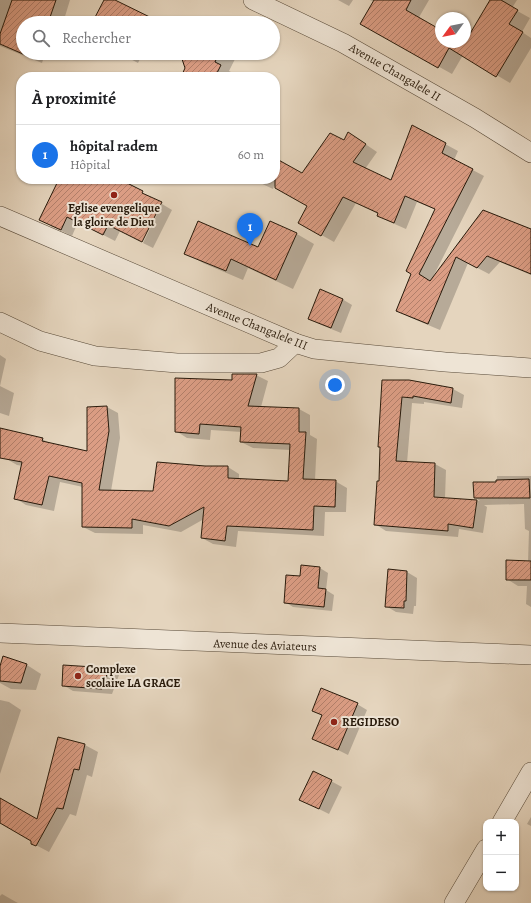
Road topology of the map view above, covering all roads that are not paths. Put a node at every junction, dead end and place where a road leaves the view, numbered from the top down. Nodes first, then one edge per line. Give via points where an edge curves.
1 (253, 0) edge
2 (531, 153) edge
3 (0, 216) edge
4 (0, 322) edge
5 (294, 344) junction
6 (531, 368) edge
7 (0, 633) edge
8 (531, 655) edge
9 (531, 772) edge
10 (504, 819) edge
11 (483, 854) edge
12 (454, 903) edge

1 - 2 street, Avenue Changalele II via 343,43 476,118
3 - 5 street, Avenue Changalele III
4 - 5 street via 40,341 96,356 177,363 261,363 278,358
5 - 6 street, Avenue Changalele III via 314,349
7 - 8 street, Avenue des Aviateurs
9 - 10 street
11 - 12 street

